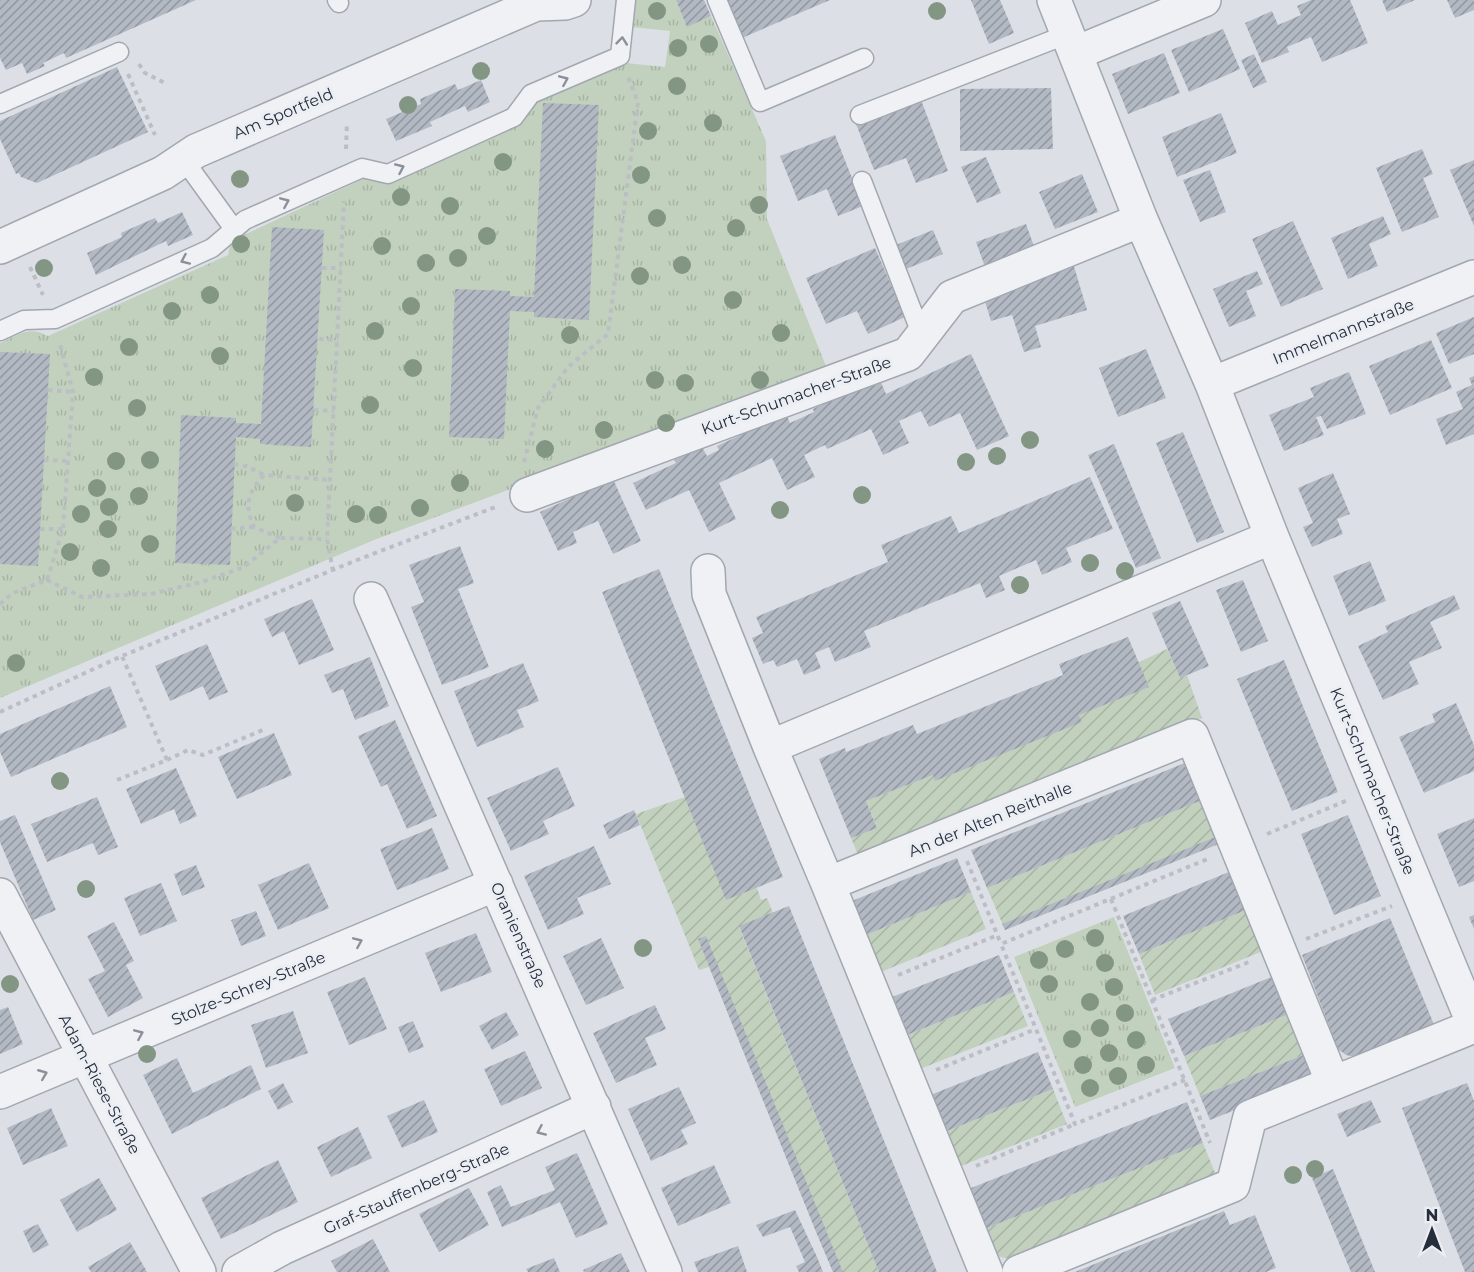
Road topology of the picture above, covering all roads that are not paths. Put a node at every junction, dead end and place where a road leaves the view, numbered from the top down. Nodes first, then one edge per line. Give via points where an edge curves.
1 (574, 0) edge
2 (626, 0) edge
3 (717, 0) edge
4 (1054, 0) edge
5 (1204, 0) edge
6 (1072, 44) junction
7 (119, 52) road end
8 (864, 58) dead end
9 (0, 104) edge
10 (860, 115) dead end
11 (184, 160) junction
12 (862, 181) dead end
13 (1141, 220) junction
14 (234, 229) junction
15 (0, 248) edge
16 (1474, 277) edge
17 (0, 331) edge
18 (922, 336) junction
19 (1212, 384) junction
20 (527, 495) road end
21 (1272, 537) junction
22 (708, 571) dead end
23 (371, 599) dead end
24 (770, 747) junction
25 (496, 884) junction
26 (828, 884) junction
27 (0, 896) edge
28 (1474, 1026) edge
29 (85, 1056) junction
30 (1334, 1083) junction
31 (0, 1092) edge
32 (594, 1107) junction
33 (289, 1260) edge
34 (200, 1272) edge
35 (239, 1272) edge
36 (665, 1272) edge
37 (986, 1272) edge
38 (1019, 1272) edge

1 - 11 street, Am Sportfeld via 536,4 196,151
14 -> 2 lane via 245,220 362,168 388,174 514,117 531,94 620,56
3 - 8 lane via 760,102
4 - 6 street, Kurt-Schumacher-Straße
5 - 6 street
6 - 10 lane
6 - 13 street, Kurt-Schumacher-Straße
7 - 9 lane
11 - 14 lane
11 - 15 street, Am Sportfeld
12 - 18 lane
13 - 18 street, Kurt-Schumacher-Straße via 952,297
13 - 19 street, Kurt-Schumacher-Straße
14 -> 17 lane via 212,248 55,320 24,320
16 - 19 street, Immelmannstraße
18 - 20 street, Kurt-Schumacher-Straße via 908,354
19 - 21 street, Kurt-Schumacher-Straße
21 - 24 street
21 - 28 street, Kurt-Schumacher-Straße
22 - 24 street via 709,594
23 - 25 street, Oranienstraße
24 - 26 street
29 -> 25 street, Stolze-Schrey-Straße
25 - 32 street, Oranienstraße
26 - 30 street, An der Alten Reithalle via 1192,736
26 - 37 street
27 - 29 street, Adam-Riese-Straße
28 - 30 street
31 -> 29 street, Stolze-Schrey-Straße
29 - 34 street, Adam-Riese-Straße
30 - 38 street via 1250,1117 1233,1185
32 -> 33 street, Graf-Stauffenberg-Straße
32 - 36 street, Oranienstraße
33 - 35 street, Graf-Stauffenberg-Straße

